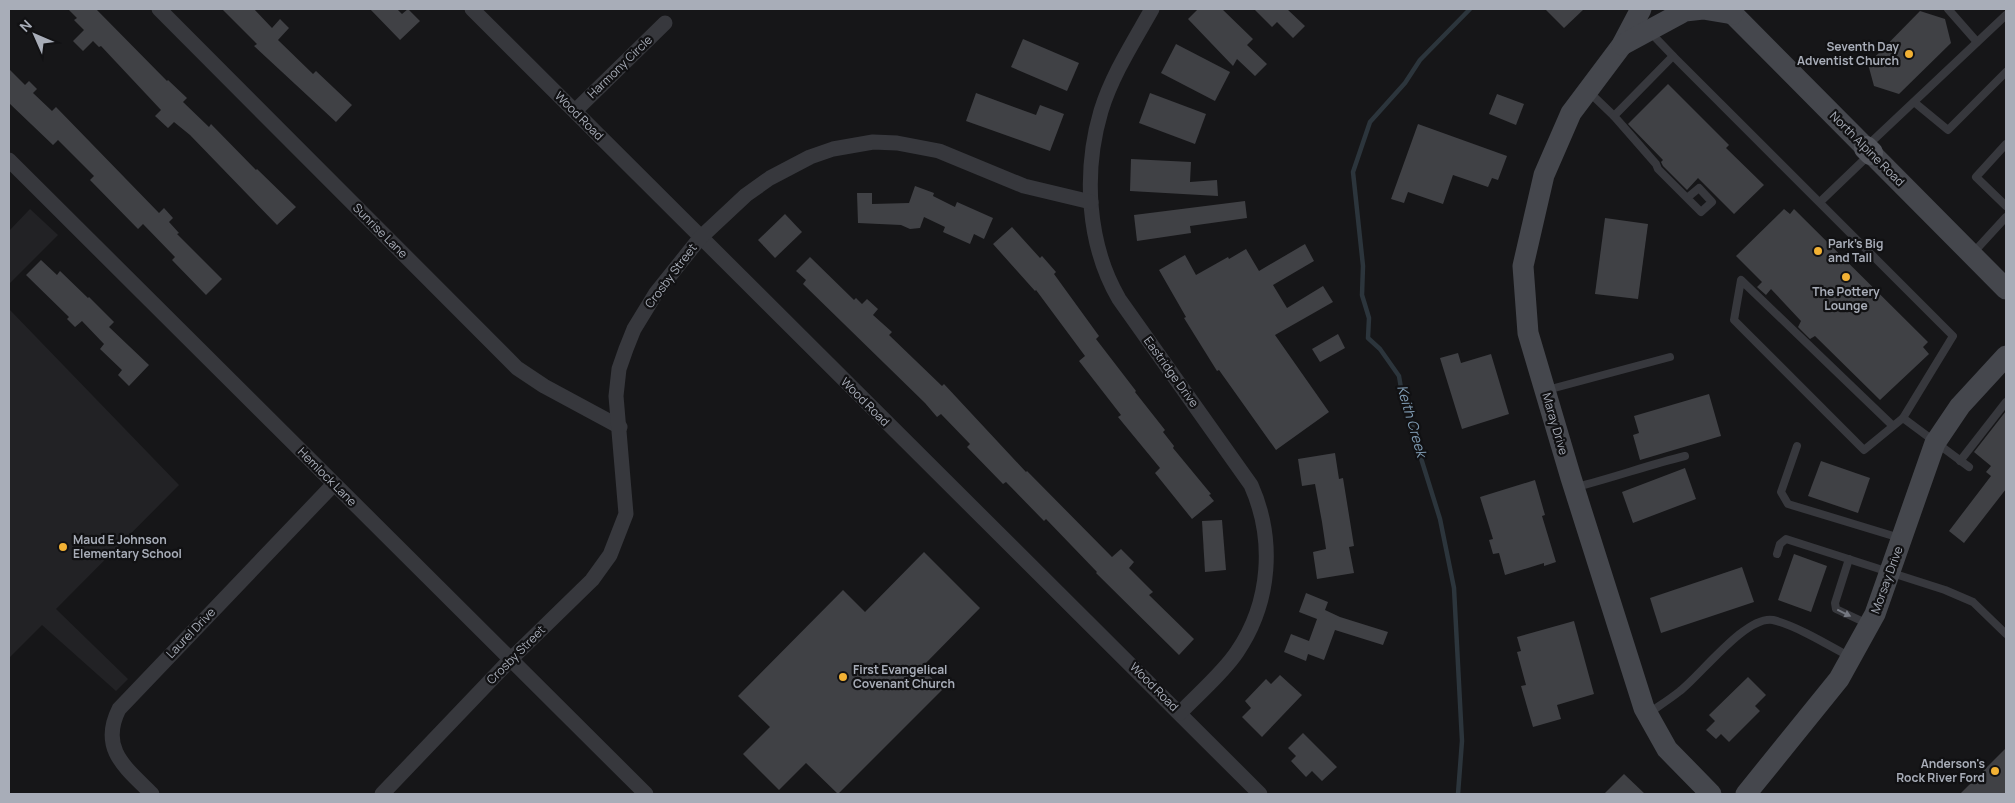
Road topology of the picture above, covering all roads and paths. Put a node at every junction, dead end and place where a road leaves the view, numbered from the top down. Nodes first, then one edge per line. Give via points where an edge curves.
1 (159, 9) edge
2 (472, 9) edge
3 (1152, 9) edge
4 (1640, 9) edge
5 (1948, 9) edge
6 (2002, 9) edge
7 (1730, 11) edge
8 (2006, 14) edge
9 (666, 22) dead end
10 (1648, 30) junction
11 (1977, 42) junction
12 (1622, 44) junction
13 (1673, 56) junction
14 (2006, 72) edge
15 (1588, 91) junction
16 (1914, 102) junction
17 (575, 111) junction
18 (1614, 116) junction
19 (2006, 144) edge
20 (1868, 150) junction
21 (9, 160) edge
22 (1687, 198) dead end
23 (1091, 202) junction
24 (1820, 202) junction
25 (2006, 206) edge
26 (2006, 217) edge
27 (700, 238) junction
28 (1972, 254) junction
29 (2006, 289) edge
30 (2006, 356) edge
31 (1670, 357) dead end
32 (1545, 391) junction
33 (2006, 402) edge
34 (1903, 418) junction
35 (1893, 426) junction
36 (620, 427) junction
37 (1934, 442) junction
38 (1797, 446) dead end
39 (1685, 456) dead end
40 (1960, 461) junction
41 (1969, 467) dead end
42 (333, 485) junction
43 (1574, 487) junction
44 (1902, 538) junction
45 (1777, 554) dead end
46 (1849, 558) junction
47 (1890, 571) junction
48 (1869, 624) junction
49 (2006, 634) edge
50 (1851, 657) junction
51 (511, 659) junction
52 (1180, 713) junction
53 (1647, 714) junction
54 (152, 794) edge
55 (382, 794) edge
56 (646, 794) edge
57 (1260, 794) edge
58 (1711, 794) edge
59 (1746, 794) edge

1 - 36 street, Sunrise Lane via 517,368
2 - 17 street, Wood Road
3 - 23 street, Eastridge Drive via 1102,109 1093,151
4 - 12 street, Maray Drive
5 - 11 lane
6 - 8 lane
7 - 10 street via 1685,10
7 - 20 street, North Alpine Road
8 - 11 lane
9 - 17 street, Harmony Circle
10 - 12 street
10 - 13 lane
11 - 16 lane
12 - 15 street, Maray Drive
13 - 18 lane
13 - 24 lane
14 - 16 lane via 1948,130
15 - 18 lane
15 - 32 street, Maray Drive via 1571,113 1544,175 1523,266 1528,333
16 - 20 lane
17 - 27 street, Wood Road
18 - 22 lane
19 - 25 lane via 1976,177
20 - 24 lane
20 - 28 street, North Alpine Road
21 - 42 street, Hemlock Lane
23 - 27 street, Crosby Street via 1024,186 939,151 873,142 833,149 787,169 746,194
23 - 52 street, Eastridge Drive via 1100,258 1111,285 1248,480 1259,502 1266,534 1264,585 1252,624 1237,653
24 - 34 lane via 1952,336
26 - 28 lane
27 - 36 street, Crosby Street via 656,293 631,336 617,383
27 - 52 street, Wood Road
28 - 29 street, North Alpine Road
30 - 37 street, Morsay Drive via 1960,406
31 - 32 lane
32 - 43 street, Maray Drive
33 - 40 lane
34 - 35 lane
34 - 37 lane
35 - 35 lane via 1864,450 1734,320 1741,280
36 - 51 street, Crosby Street via 626,514 610,555 592,580
37 - 40 lane
37 - 44 street, Morsay Drive
38 - 44 lane via 1781,492 1788,504
39 - 43 lane
40 - 41 lane
42 - 51 street, Hemlock Lane
42 - 54 street, Laurel Drive via 119,709 113,726 112,745 116,756
43 - 53 street, Maray Drive
44 - 47 street, Morsay Drive
45 - 46 lane via 1780,544 1786,539
46 - 47 lane
46 -> 48 lane via 1836,609
47 - 48 street, Morsay Drive
47 - 49 lane via 1973,602
48 - 50 street, Morsay Drive
50 - 53 lane via 1772,620 1761,621 1744,630 1681,691
50 - 59 street, Morsay Drive via 1839,679
51 - 55 street, Crosby Street
51 - 56 street, Hemlock Lane
52 - 57 street, Wood Road
53 - 58 street, Maray Drive via 1667,749

